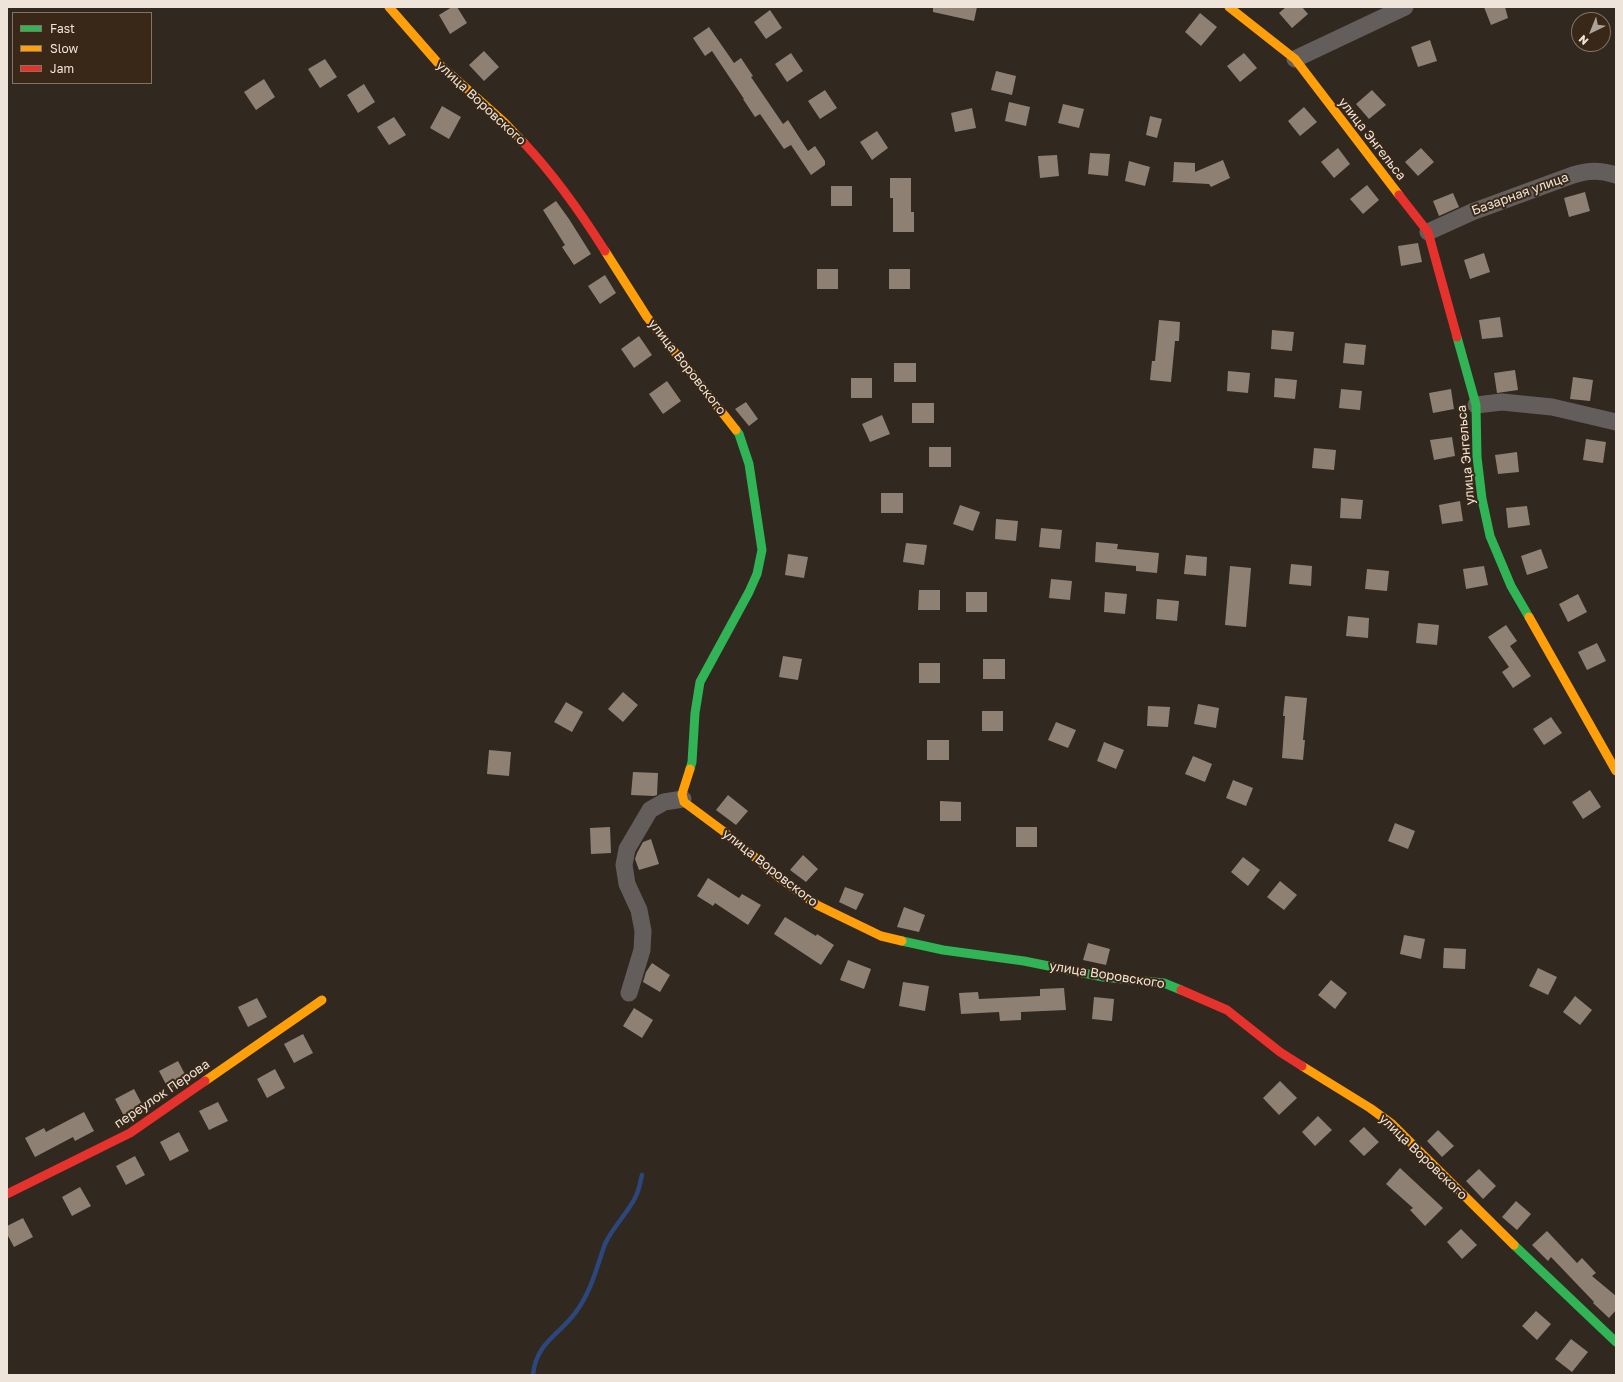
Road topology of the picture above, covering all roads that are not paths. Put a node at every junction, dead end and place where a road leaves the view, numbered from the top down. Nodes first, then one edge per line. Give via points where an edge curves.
1 (389, 7) edge
2 (1229, 7) edge
3 (1405, 7) edge
4 (1295, 59) junction
5 (1612, 171) edge
6 (1428, 232) junction
7 (1476, 405) junction
8 (1616, 422) edge
9 (1616, 771) edge
10 (683, 799) junction
11 (629, 993) dead end
12 (322, 1000) dead end
13 (7, 1194) edge
14 (1616, 1342) edge

1 - 10 street, улица Воровского via 438,63 504,122 542,162 584,218 647,317 739,434 745,448 762,550 757,574 749,592 700,682 692,762 682,794
2 - 4 street, улица Энгельса
3 - 4 street
4 - 6 street, улица Энгельса
5 - 6 street, Базарная улица via 1588,170 1472,212
6 - 7 street, улица Энгельса
7 - 8 street via 1502,402 1552,407
7 - 9 street, улица Энгельса via 1478,464 1490,536 1511,586
10 - 11 street via 664,802 650,810 627,849 624,865 627,884 639,910 644,931 642,950
10 - 14 street, улица Воровского via 817,905 880,936 943,950 1024,961 1103,977 1164,983 1227,1010 1287,1056 1392,1124 1494,1227
12 - 13 street, переулок Перова via 130,1133

